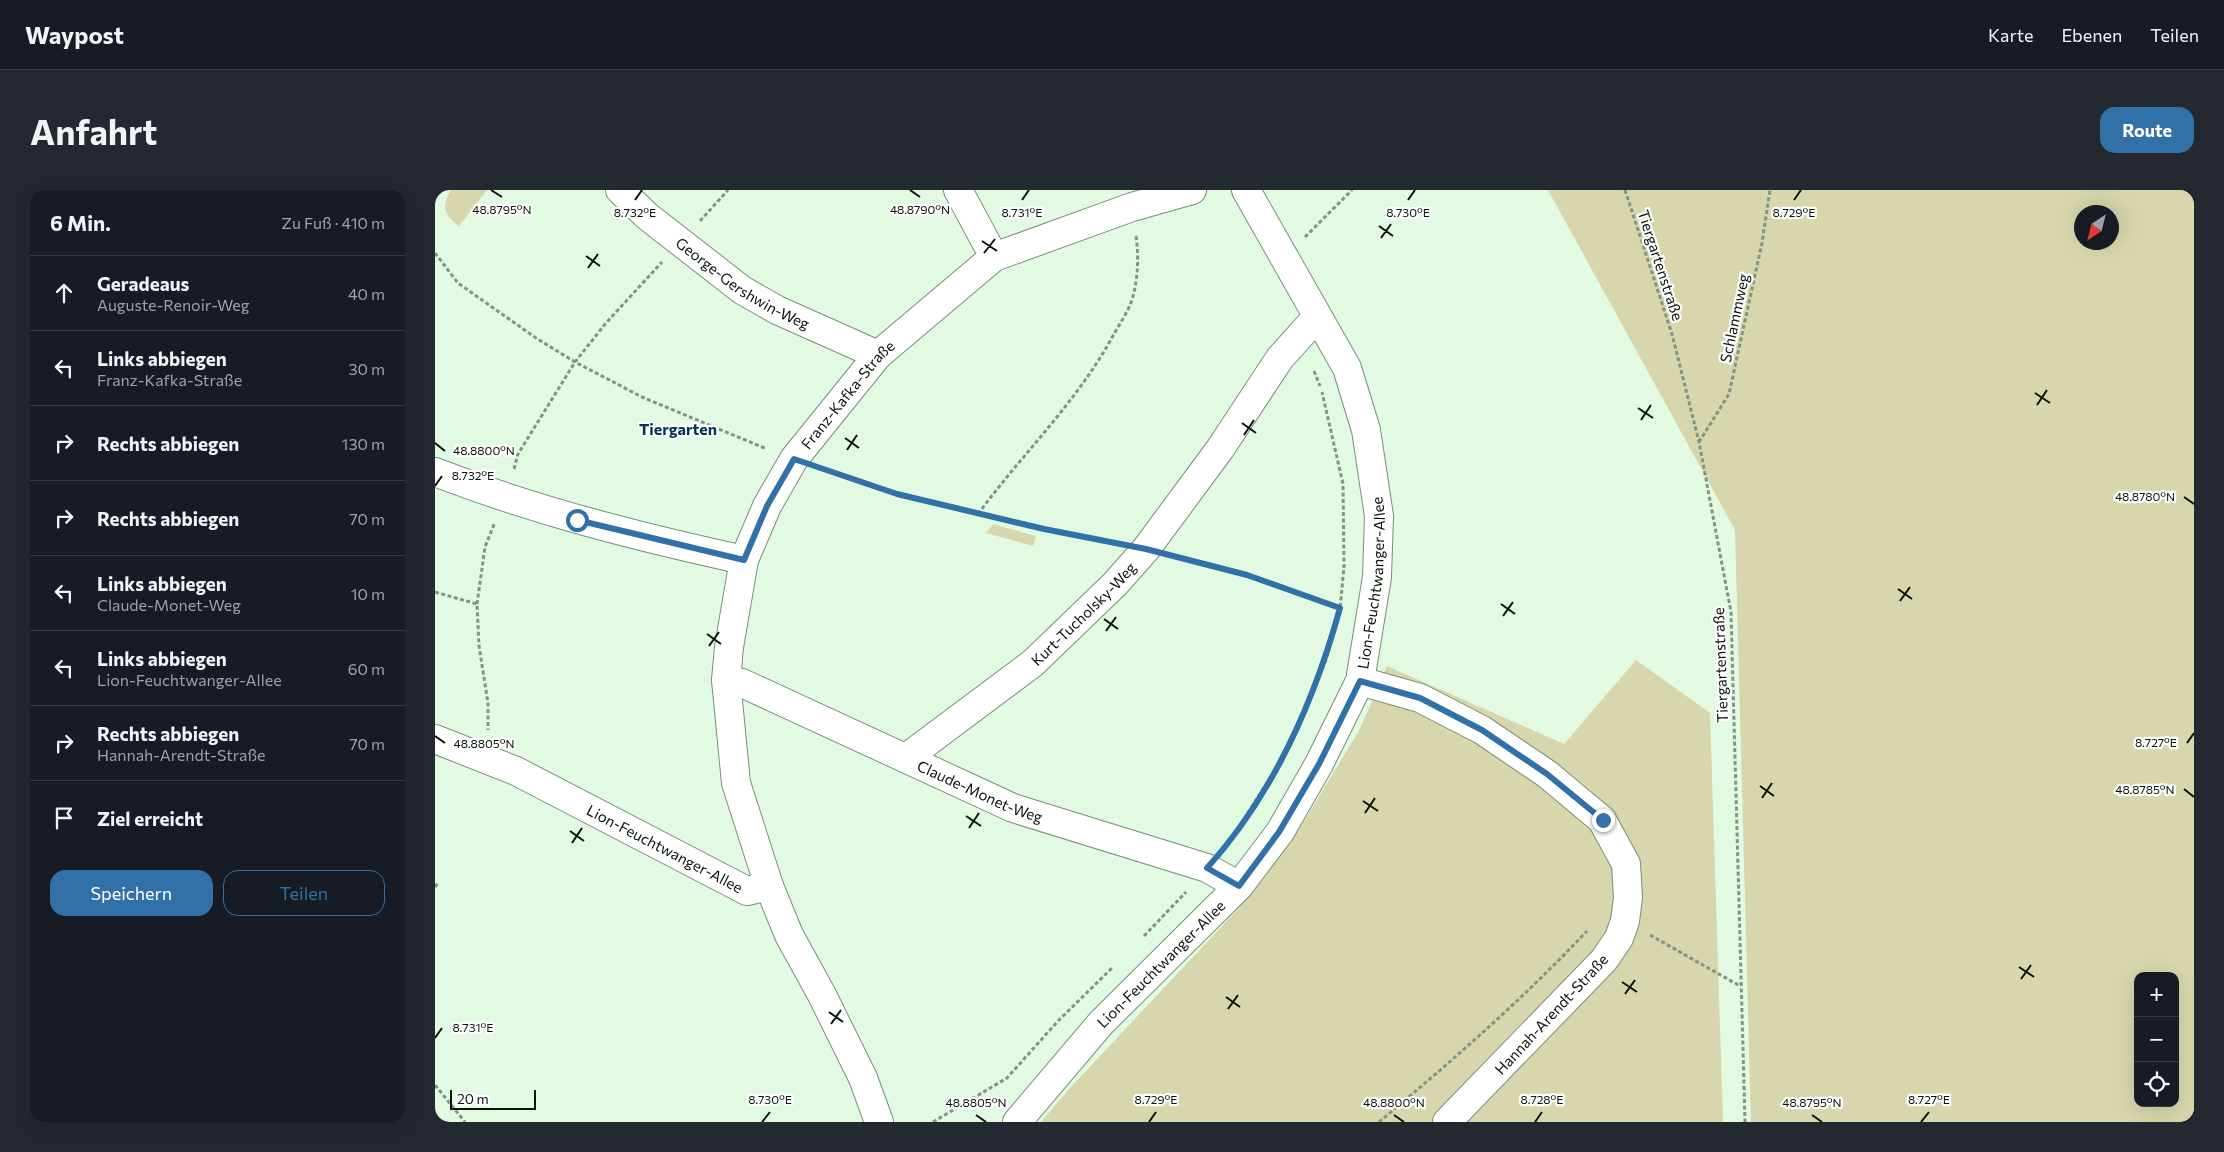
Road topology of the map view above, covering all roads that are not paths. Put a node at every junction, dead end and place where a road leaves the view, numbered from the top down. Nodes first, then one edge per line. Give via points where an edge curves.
1 (620, 190) edge
2 (958, 190) edge
3 (1192, 190) edge
4 (1246, 190) edge
5 (994, 257) junction
6 (1317, 317) junction
7 (878, 355) junction
8 (435, 472) edge
9 (744, 560) junction
10 (726, 680) junction
11 (1360, 681) junction
12 (435, 739) edge
13 (906, 758) junction
14 (769, 886) junction
15 (1239, 886) junction
16 (879, 1122) edge
17 (1017, 1122) edge
18 (1447, 1122) edge

1 - 7 street, George-Gershwin-Weg via 647,216 742,290 777,310
2 - 5 street
3 - 5 street, Franz-Kafka-Straße via 1132,207
4 - 6 street, Lion-Feuchtwanger-Allee
5 - 7 street, Franz-Kafka-Straße
6 - 11 street, Lion-Feuchtwanger-Allee via 1347,368 1363,421 1379,516 1377,577
6 - 13 street, Kurt-Tucholsky-Weg via 1280,358 1220,449 1146,549 1115,584 1033,663
7 - 9 street, Franz-Kafka-Straße via 794,459 767,506
8 - 9 street via 505,498 604,527
9 - 10 street, Franz-Kafka-Straße
10 - 13 street, Claude-Monet-Weg via 742,683
10 - 14 street, Franz-Kafka-Straße via 736,783
11 - 15 street, Lion-Feuchtwanger-Allee via 1319,764 1279,832
11 - 18 street, Hannah-Arendt-Straße via 1420,698 1482,730 1547,774 1603,820 1626,864 1628,898 1625,921 1619,938 1604,960
12 - 14 street, Lion-Feuchtwanger-Allee via 487,758 747,891
13 - 15 street, Claude-Monet-Weg via 1013,808 1207,868
14 - 16 street via 789,935 863,1078
15 - 17 street, Lion-Feuchtwanger-Allee via 1101,1023

